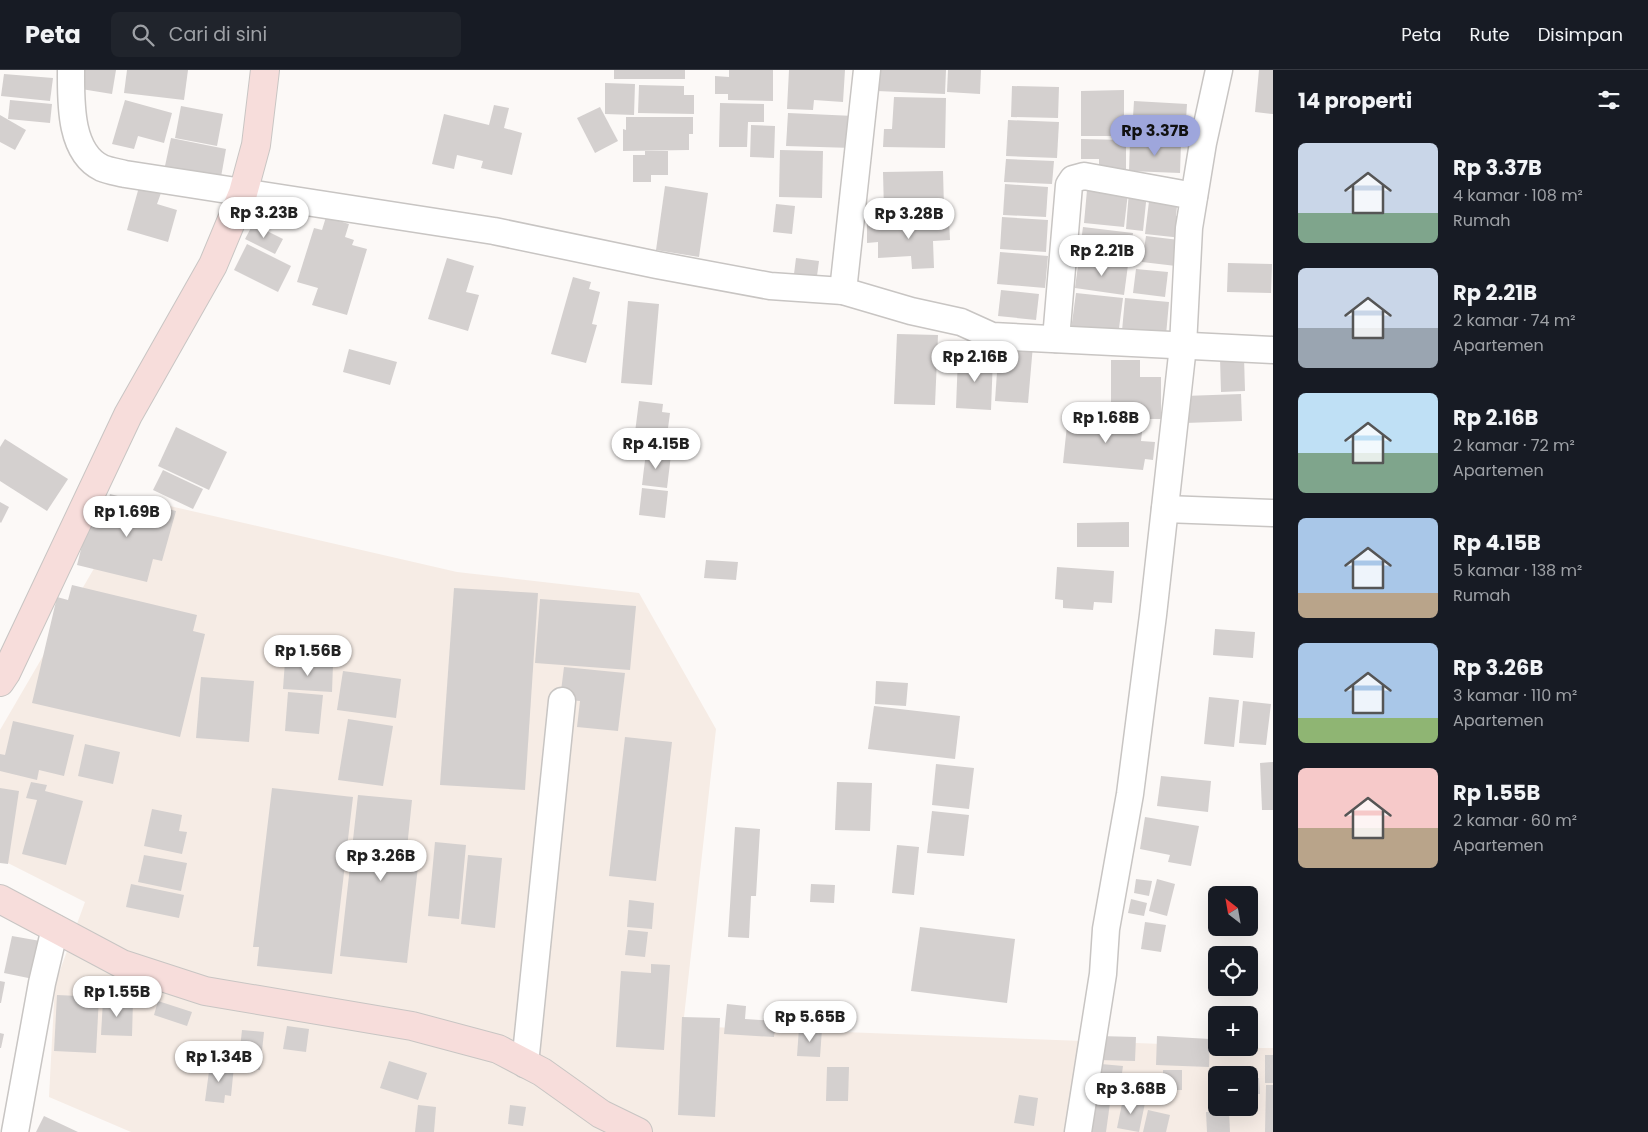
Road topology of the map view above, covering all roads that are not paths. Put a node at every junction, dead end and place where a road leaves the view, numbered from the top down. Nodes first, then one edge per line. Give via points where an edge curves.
1 (71, 70) edge
2 (264, 70) edge
3 (867, 70) edge
4 (1219, 70) edge
5 (243, 193) junction
6 (1194, 196) junction
7 (843, 291) junction
8 (1056, 339) junction
9 (1183, 346) junction
10 (1273, 350) edge
11 (1165, 509) junction
12 (1273, 513) edge
13 (0, 682) edge
14 (562, 700) dead end
15 (0, 899) edge
16 (55, 928) junction
17 (525, 1064) junction
18 (15, 1132) edge
19 (638, 1132) edge
20 (1078, 1132) edge

1 - 5 street via 70,110 80,144 88,157 102,168
2 - 5 street via 256,145
3 - 7 street
4 - 6 street via 1202,142
5 - 7 street via 494,231 770,286
5 - 13 street via 213,265 128,415
6 - 8 street via 1084,176 1073,179 1069,185
6 - 9 street via 1189,228
7 - 8 street via 961,322 992,336
8 - 9 street
9 - 10 street
9 - 11 street
11 - 12 street
11 - 20 street via 1130,794 1106,929
14 - 17 street
15 - 16 street
16 - 17 street via 122,964 205,991 412,1026 498,1049
16 - 18 street
17 - 19 street via 542,1072 601,1114

